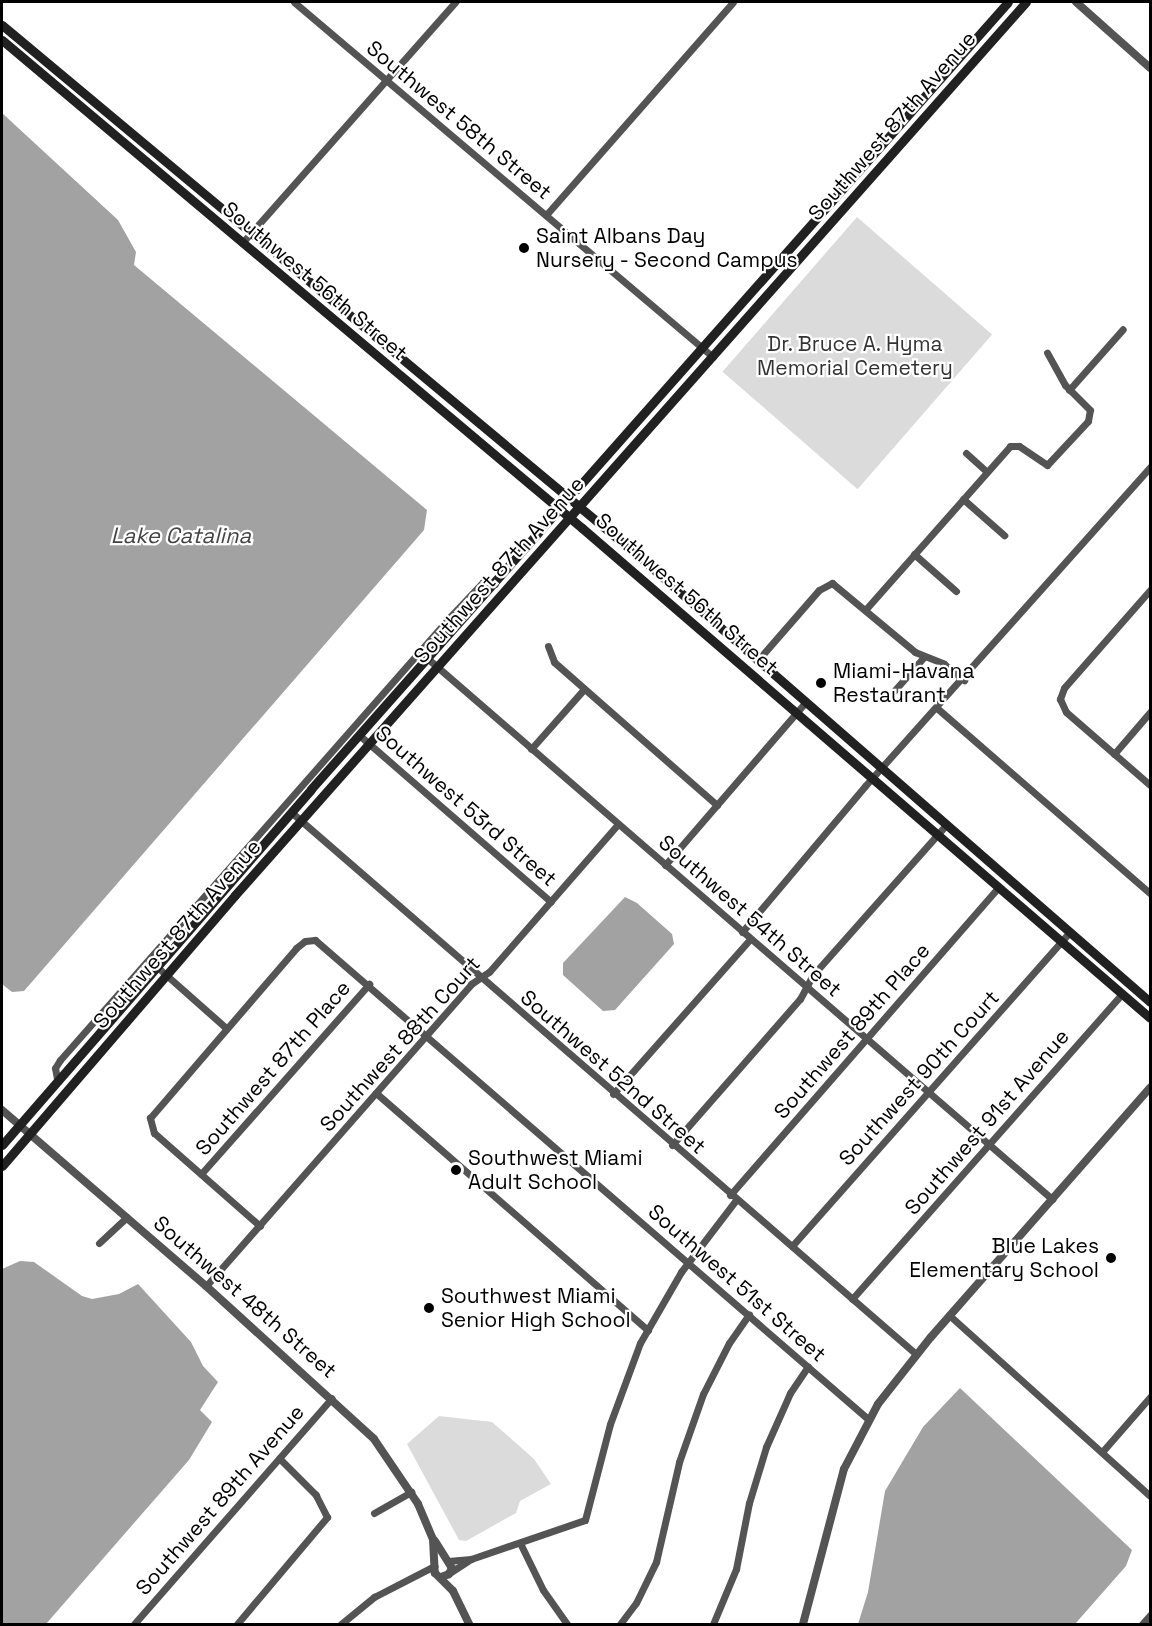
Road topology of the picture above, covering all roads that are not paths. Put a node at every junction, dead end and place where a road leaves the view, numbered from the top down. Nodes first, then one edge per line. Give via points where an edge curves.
1 (294, 2) edge
2 (455, 2) edge
3 (733, 2) edge
4 (1008, 2) edge
5 (1026, 2) edge
6 (1076, 2) edge
7 (2, 25) edge
8 (2, 40) edge
9 (957, 59) junction
10 (967, 68) junction
11 (1150, 68) edge
12 (386, 80) junction
13 (78, 89) junction
14 (70, 98) junction
15 (883, 145) junction
16 (892, 154) junction
17 (840, 193) junction
18 (850, 201) junction
19 (546, 215) junction
20 (819, 217) junction
21 (829, 226) junction
22 (250, 234) junction
23 (242, 243) junction
24 (773, 269) junction
25 (782, 278) junction
26 (1123, 329) dead end
27 (382, 345) junction
28 (703, 348) junction
29 (1047, 353) dead end
30 (374, 355) junction
31 (713, 357) junction
32 (1069, 390) junction
33 (966, 453) dead end
34 (1150, 467) edge
35 (987, 472) junction
36 (571, 499) junction
37 (963, 499) junction
38 (580, 507) junction
39 (561, 510) junction
40 (571, 519) junction
41 (1004, 535) dead end
42 (914, 554) junction
43 (495, 585) junction
44 (1150, 590) edge
45 (956, 591) dead end
46 (494, 604) junction
47 (866, 609) junction
48 (548, 646) dead end
49 (426, 658) junction
50 (923, 658) junction
51 (757, 661) junction
52 (436, 667) junction
53 (964, 680) junction
54 (584, 689) junction
55 (894, 691) dead end
56 (805, 703) junction
57 (938, 709) junction
58 (1150, 712) edge
59 (798, 713) junction
60 (359, 735) junction
61 (369, 744) junction
62 (531, 749) junction
63 (1114, 754) junction
64 (883, 771) junction
65 (873, 779) junction
66 (1150, 785) edge
67 (717, 805) junction
68 (291, 812) junction
69 (301, 821) junction
70 (618, 825) junction
71 (946, 825) junction
72 (938, 834) junction
73 (665, 865) junction
74 (222, 882) junction
75 (999, 887) junction
76 (1150, 893) edge
77 (235, 894) junction
78 (551, 902) junction
79 (742, 932) junction
80 (1070, 932) junction
81 (750, 939) junction
82 (1062, 941) junction
83 (156, 966) junction
84 (166, 974) junction
85 (480, 978) junction
86 (369, 984) junction
87 (806, 987) junction
88 (1122, 994) junction
89 (1150, 1002) edge
90 (1150, 1018) edge
91 (226, 1028) junction
92 (427, 1035) junction
93 (867, 1039) junction
94 (57, 1079) junction
95 (1150, 1088) edge
96 (929, 1092) junction
97 (376, 1093) junction
98 (613, 1094) junction
99 (2, 1110) edge
100 (19, 1124) junction
101 (29, 1133) junction
102 (2, 1145) edge
103 (672, 1145) junction
104 (989, 1145) junction
105 (2, 1166) edge
106 (201, 1174) junction
107 (733, 1198) junction
108 (1052, 1199) junction
109 (127, 1217) junction
110 (260, 1226) junction
111 (99, 1243) dead end
112 (792, 1246) junction
113 (688, 1262) junction
114 (206, 1286) junction
115 (852, 1299) junction
116 (749, 1314) junction
117 (950, 1315) junction
118 (648, 1330) junction
119 (916, 1354) junction
120 (808, 1366) junction
121 (1150, 1397) edge
122 (332, 1398) junction
123 (868, 1419) junction
124 (1102, 1452) junction
125 (279, 1458) junction
126 (411, 1492) junction
127 (1150, 1496) edge
128 (374, 1514) dead end
129 (433, 1539) junction
130 (520, 1543) junction
131 (471, 1559) junction
132 (446, 1560) junction
133 (441, 1571) junction
134 (1150, 1615) edge
135 (134, 1624) edge
136 (237, 1624) edge
137 (341, 1624) edge
138 (469, 1624) edge
139 (567, 1624) edge
140 (620, 1624) edge
141 (713, 1624) edge
142 (802, 1624) edge
143 (1142, 1624) edge

1 - 12 street, Southwest 58th Street
2 - 12 street
3 - 19 street
4 - 9 main road, Southwest 87th Avenue
5 - 10 main road, Southwest 87th Avenue
6 - 11 street
7 - 13 main road, Southwest 56th Street
8 - 14 main road, Southwest 56th Street
9 - 10 main road
9 - 15 main road, Southwest 87th Avenue
10 - 16 main road, Southwest 87th Avenue
12 - 19 street, Southwest 58th Street
12 - 22 street
13 - 14 main road
13 - 22 main road, Southwest 56th Street
14 - 23 main road, Southwest 56th Street
15 - 16 main road
15 - 17 main road, Southwest 87th Avenue
16 - 18 main road, Southwest 87th Avenue
17 - 18 main road
17 - 20 main road, Southwest 87th Avenue
18 - 21 main road, Southwest 87th Avenue
19 - 28 street, Southwest 58th Street
20 - 21 main road
20 - 24 main road, Southwest 87th Avenue
21 - 25 main road, Southwest 87th Avenue
22 - 23 street
22 - 27 main road, Southwest 56th Street
23 - 30 main road, Southwest 56th Street
24 - 25 main road
24 - 28 main road, Southwest 87th Avenue
25 - 31 main road, Southwest 87th Avenue
26 - 32 street
27 - 30 main road
27 - 36 main road, Southwest 56th Street
28 - 31 street, Southwest 58th Street
28 - 36 main road, Southwest 87th Avenue
29 - 32 street
30 - 39 main road, Southwest 56th Street
31 - 38 main road, Southwest 87th Avenue
32 - 35 street via 1091,415 1053,461 1045,465 1014,445
33 - 35 street
34 - 53 street
35 - 37 street
36 - 38 main road, Southwest 56th Street
36 - 39 main road, Southwest 87th Avenue
37 - 41 street
37 - 42 street
38 - 40 main road, Southwest 87th Avenue
38 - 51 main road, Southwest 56th Street
39 - 40 main road, Southwest 56th Street
39 - 43 main road, Southwest 87th Avenue
40 - 46 main road, Southwest 87th Avenue
40 - 59 main road, Southwest 56th Street
42 - 45 street
42 - 47 street
43 - 46 main road
43 - 49 main road, Southwest 87th Avenue
43 - 74 street, Southwest 87th Avenue via 485,580 480,584
44 - 63 street via 1064,688 1060,702 1066,712
46 - 52 main road, Southwest 87th Avenue
47 - 50 street
47 - 51 street via 832,583 819,590
48 - 54 street via 554,662
49 - 52 street, Southwest 54th Street
49 - 60 main road, Southwest 87th Avenue
50 - 53 street via 944,664
50 - 55 street
51 - 56 main road, Southwest 56th Street
52 - 61 main road, Southwest 87th Avenue
52 - 62 street, Southwest 54th Street
53 - 57 street
54 - 62 street
54 - 67 street
56 - 59 street
56 - 64 main road, Southwest 56th Street
57 - 64 street
57 - 76 street
58 - 63 street
59 - 65 main road, Southwest 56th Street
59 - 67 street
60 - 61 street, Southwest 53rd Street
60 - 68 main road, Southwest 87th Avenue
61 - 69 main road, Southwest 87th Avenue
61 - 78 street, Southwest 53rd Street
62 - 70 street, Southwest 54th Street
63 - 66 street
64 - 65 street
64 - 71 main road, Southwest 56th Street
65 - 72 main road, Southwest 56th Street
65 - 79 street
67 - 73 street
68 - 69 street, Southwest 52nd Street
68 - 74 main road, Southwest 87th Avenue
69 - 77 main road, Southwest 87th Avenue
69 - 85 street, Southwest 52nd Street
70 - 73 street, Southwest 54th Street
70 - 78 street, Southwest 88th Court
71 - 72 street
71 - 80 main road, Southwest 56th Street
72 - 75 main road, Southwest 56th Street
72 - 87 street
73 - 79 street, Southwest 54th Street
74 - 77 main road
74 - 83 main road, Southwest 87th Avenue
74 - 94 street, Southwest 87th Avenue via 60,1060 55,1068
75 - 82 main road, Southwest 56th Street
75 - 93 street, Southwest 89th Place
77 - 84 main road, Southwest 87th Avenue
78 - 85 street, Southwest 88th Court
79 - 81 street, Southwest 54th Street
80 - 82 street, Southwest 90th Court
80 - 89 main road, Southwest 56th Street
81 - 87 street, Southwest 54th Street
81 - 98 street
82 - 88 main road, Southwest 56th Street
82 - 96 street, Southwest 90th Court
83 - 84 street
83 - 94 main road, Southwest 87th Avenue
84 - 91 street
84 - 101 main road, Southwest 87th Avenue
85 - 92 street, Southwest 88th Court
85 - 98 street, Southwest 52nd Street
86 - 91 street, Southwest 51st Street via 325,945 310,939 296,948
86 - 92 street, Southwest 51st Street
86 - 106 street, Southwest 87th Place
87 - 93 street, Southwest 54th Street
87 - 103 street
88 - 90 main road, Southwest 56th Street
88 - 104 street, Southwest 91st Avenue
91 - 106 street via 156,1108 149,1123 154,1133
92 - 97 street, Southwest 88th Court
92 - 113 street, Southwest 51st Street
93 - 96 street, Southwest 54th Street
93 - 107 street, Southwest 89th Place
94 - 100 main road, Southwest 87th Avenue
95 - 108 street
96 - 104 street, Southwest 54th Street
96 - 112 street, Southwest 90th Court
97 - 110 street, Southwest 88th Court
97 - 118 street
98 - 103 street, Southwest 52nd Street
99 - 100 street, Southwest 48th Street
100 - 101 street, Southwest 48th Street
100 - 102 main road, Southwest 87th Avenue
101 - 105 main road, Southwest 87th Avenue
101 - 109 street, Southwest 48th Street
103 - 107 street, Southwest 52nd Street
104 - 108 street, Southwest 54th Street
104 - 115 street, Southwest 91st Avenue
106 - 110 street
107 - 112 street, Southwest 52nd Street
107 - 113 street, Southwest 89th Place
108 - 117 street
109 - 111 street
109 - 114 street, Southwest 48th Street
110 - 114 street, Southwest 88th Court
112 - 115 street, Southwest 52nd Street
113 - 116 street, Southwest 51st Street
113 - 118 street, Southwest 89th Place
114 - 122 street, Southwest 48th Street
115 - 119 street, Southwest 52nd Street
116 - 120 street, Southwest 51st Street
116 - 140 street via 732,1337 703,1394 679,1462 656,1562 636,1603
117 - 119 street
117 - 124 street
118 - 130 street, Southwest 89th Place via 609,1424 587,1516 575,1526
119 - 123 street
120 - 123 street, Southwest 51st Street
120 - 141 street via 790,1393 766,1447 736,1569
121 - 124 street
122 - 125 street, Southwest 89th Avenue
122 - 126 street, Southwest 48th Street via 374,1439
123 - 142 street via 840,1481
124 - 127 street
125 - 135 street, Southwest 89th Avenue
125 - 136 street via 316,1495 327,1513 319,1530
126 - 128 street
126 - 129 street, Southwest 48th Street
129 - 132 street, Southwest 48th Street
129 - 133 street, Southwest 48th Street
130 - 131 street, Southwest 89th Place
130 - 139 street via 543,1590
131 - 132 street, Southwest 89th Place
131 - 133 street, Southwest 89th Place
132 - 133 street
132 - 133 street, Southwest 48th Street
133 - 137 street, Southwest 89th Place via 374,1597
133 - 138 street, Southwest 48th Street
134 - 143 street

